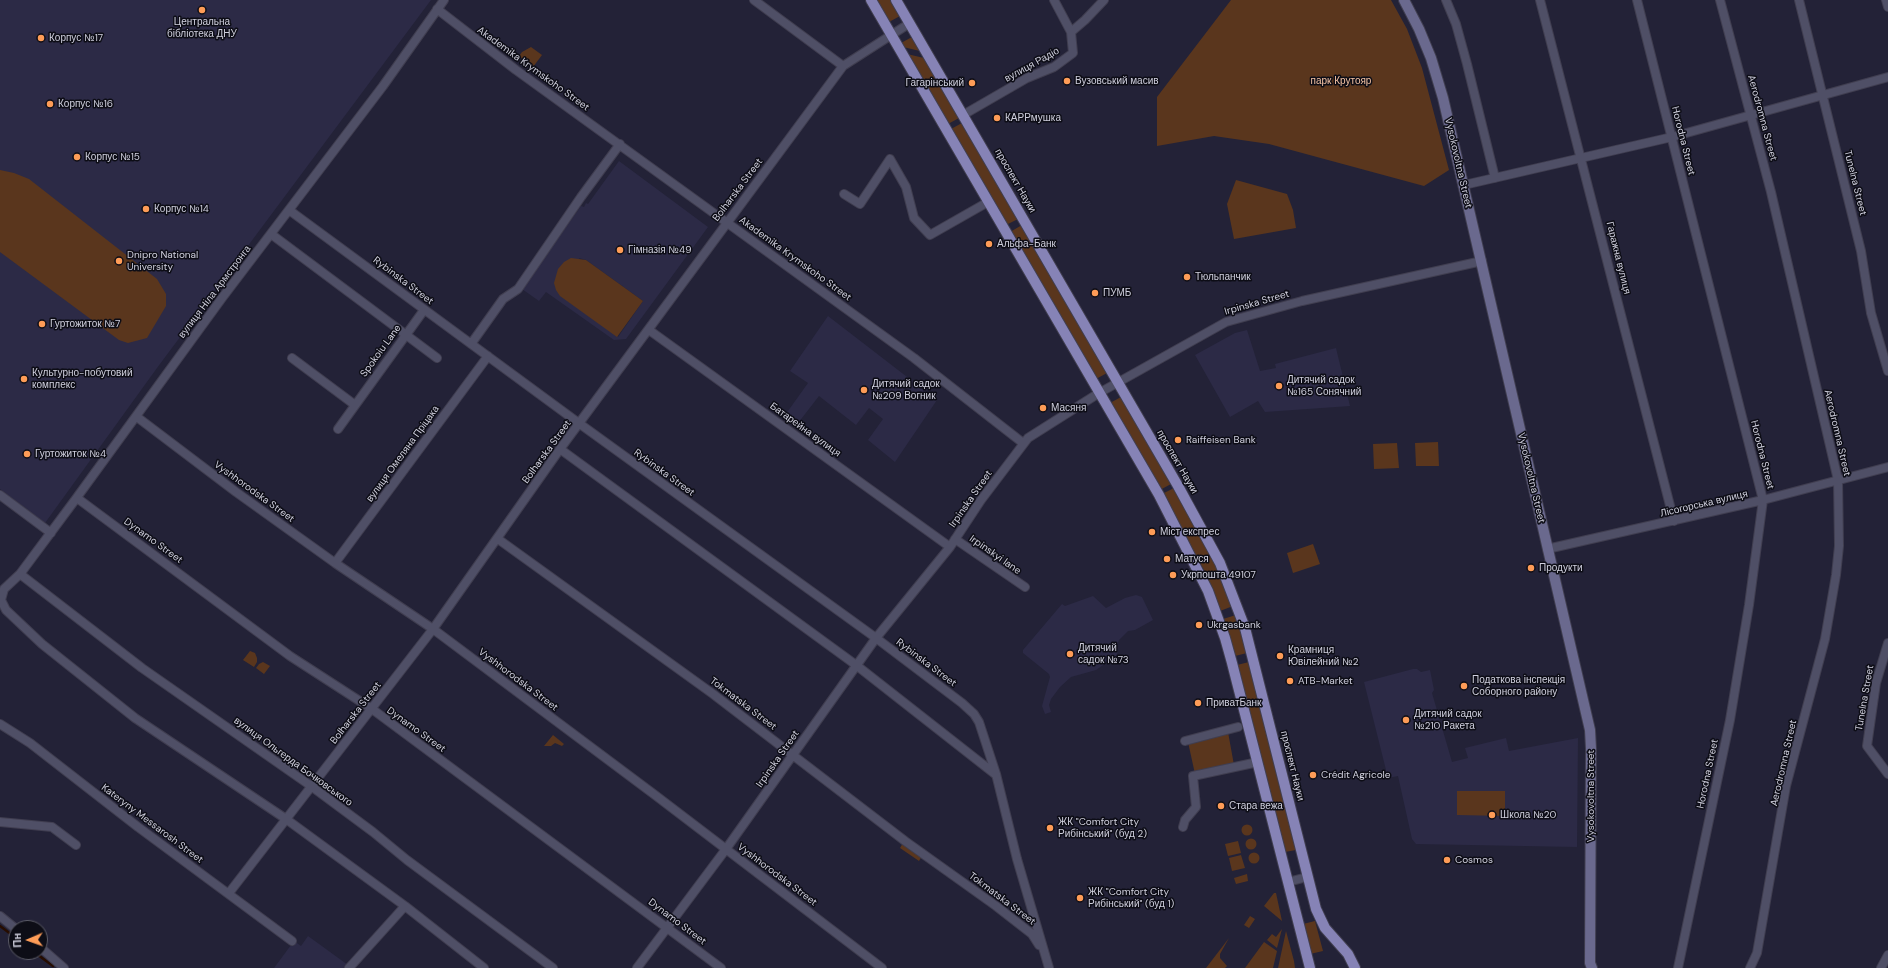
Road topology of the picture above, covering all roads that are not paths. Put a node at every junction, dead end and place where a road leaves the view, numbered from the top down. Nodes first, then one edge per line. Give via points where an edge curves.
1 (444, 0) edge
2 (754, 0) edge
3 (871, 0) edge
4 (896, 0) edge
5 (1054, 0) edge
6 (1104, 0) edge
7 (1404, 0) edge
8 (1446, 0) edge
9 (1540, 0) edge
10 (1637, 0) edge
11 (1720, 0) edge
12 (1800, 0) edge
13 (1886, 0) edge
14 (1888, 7) edge
15 (436, 9) junction
16 (910, 23) junction
17 (1071, 32) junction
18 (892, 35) junction
19 (843, 66) junction
20 (1888, 77) edge
21 (1823, 96) junction
22 (963, 115) junction
23 (1752, 115) junction
24 (1672, 137) junction
25 (620, 144) junction
26 (1582, 158) junction
27 (1495, 178) junction
28 (1464, 185) junction
29 (844, 194) dead end
30 (988, 202) junction
31 (289, 210) junction
32 (727, 222) junction
33 (271, 234) junction
34 (1482, 260) junction
35 (424, 310) junction
36 (649, 330) junction
37 (406, 335) junction
38 (471, 344) junction
39 (488, 356) junction
40 (292, 358) dead end
41 (437, 358) dead end
42 (1888, 371) edge
43 (1118, 383) junction
44 (1099, 393) junction
45 (355, 405) junction
46 (137, 416) junction
47 (580, 424) junction
48 (338, 429) dead end
49 (1023, 443) junction
50 (560, 449) junction
51 (1888, 467) edge
52 (1838, 480) junction
53 (0, 495) edge
54 (77, 498) junction
55 (1763, 500) junction
56 (1674, 521) junction
57 (50, 533) junction
58 (498, 538) junction
59 (955, 539) junction
60 (950, 547) junction
61 (1547, 550) junction
62 (335, 563) junction
63 (20, 574) junction
64 (4, 583) edge
65 (1025, 587) dead end
66 (433, 630) junction
67 (876, 638) junction
68 (1888, 643) edge
69 (856, 666) junction
70 (372, 709) junction
71 (0, 724) edge
72 (1238, 728) dead end
73 (1185, 741) dead end
74 (794, 755) junction
75 (1258, 762) junction
76 (996, 774) junction
77 (1888, 774) edge
78 (311, 786) junction
79 (286, 819) junction
80 (0, 822) edge
81 (1183, 827) dead end
82 (76, 845) dead end
83 (726, 849) junction
84 (1307, 877) junction
85 (1288, 882) junction
86 (229, 894) junction
87 (405, 906) junction
88 (0, 916) edge
89 (8, 922) edge
90 (668, 928) junction
91 (292, 941) dead end
92 (1044, 953) junction
93 (48, 954) edge
94 (1888, 955) edge
95 (64, 968) edge
96 (349, 968) edge
97 (484, 968) edge
98 (553, 968) edge
99 (637, 968) edge
100 (721, 968) edge
101 (882, 968) edge
102 (1049, 968) edge
103 (1310, 968) edge
104 (1355, 968) edge
105 (1592, 968) edge
106 (1678, 968) edge
107 (1750, 968) edge
108 (1881, 968) edge

1 - 15 street, вулиця Ніла Армстронга
2 - 19 street
3 - 18 main road
4 - 16 main road, проспект Науки
5 - 17 street
6 - 17 street
7 - 28 main road, Vysokovoltna Street via 1420,29 1431,58
8 - 27 street via 1456,24
9 - 26 street, Гаражна вулиця
10 - 24 street, Horodna Street
11 - 23 street, Aerodromna Street
12 - 21 street, Tunelna Street
13 - 14 street
15 - 25 street, Akademika Krymskoho Street via 521,74
15 - 31 street, вулиця Ніла Армстронга via 383,86
16 - 18 street, Bolharska Street
16 - 22 main road, проспект Науки
17 - 22 street, вулиця Радіо via 1073,53 1054,67 1028,78
18 - 19 street, Bolharska Street
18 - 30 main road
19 - 32 street, Bolharska Street
20 - 21 street
21 - 23 street
21 - 42 street, Tunelna Street via 1861,251 1871,312
22 - 43 main road, проспект Науки
23 - 24 street
23 - 52 street, Aerodromna Street
24 - 26 street
24 - 55 street, Horodna Street
25 - 32 street, Akademika Krymskoho Street
25 - 38 street via 518,289 503,299
26 - 27 street
26 - 56 street, Гаражна вулиця
27 - 28 street
28 - 34 main road, Vysokovoltna Street
29 - 30 street via 860,204 890,159 906,187 914,218 930,234
30 - 44 main road
31 - 33 street, вулиця Ніла Армстронга
31 - 35 street, Rybinska Street
32 - 36 street, Bolharska Street
32 - 49 street, Akademika Krymskoho Street via 914,358
33 - 37 street
33 - 46 street, вулиця Ніла Армстронга
34 - 43 street, Irpinska Street via 1302,301 1226,322
34 - 61 main road, Vysokovoltna Street
35 - 37 street, Spokoiu Lane
35 - 38 street, Rybinska Street
36 - 47 street, Bolharska Street
36 - 60 street, Батарейна вулиця
37 - 41 street
37 - 45 street, Spokoiu Lane
38 - 39 street, Rybinska Street
39 - 47 street, Rybinska Street
39 - 62 street, вулиця Омеляна Пріцака
40 - 45 street
43 - 44 street, Irpinska Street
43 - 84 main road, проспект Науки via 1220,562 1234,596 1253,658
44 - 49 street, Irpinska Street
44 - 75 main road via 1159,495 1208,591 1225,638
45 - 48 street, Spokoiu Lane
46 - 54 street, вулиця Ніла Армстронга
46 - 62 street, Vyshhorodska Street via 236,492
47 - 50 street, Bolharska Street
47 - 67 street, Rybinska Street
49 - 59 street, Irpinska Street
50 - 58 street, Bolharska Street
50 - 69 street
51 - 52 street, Лісогорська вулиця
52 - 55 street, Лісогорська вулиця
52 - 107 street, Aerodromna Street via 1839,546 1826,632 1786,786 1757,953
53 - 57 street
54 - 57 street, вулиця Ніла Армстронга
54 - 70 street, Dynamo Street via 290,656
55 - 56 street, Лісогорська вулиця
55 - 106 street, Horodna Street via 1730,720
56 - 61 street, Лісогорська вулиця
57 - 63 street, вулиця Ніла Армстронга
58 - 66 street, Bolharska Street
58 - 74 street, Tokmatska Street
59 - 60 street, Irpinska Street
59 - 65 street, Irpinskyi lane
60 - 67 street, Irpinska Street
61 - 105 main road, Vysokovoltna Street via 1590,730
62 - 66 street, Vyshhorodska Street
63 - 64 street, вулиця Ніла Армстронга
63 - 78 street, вулиця Ольгерда Бочковського via 142,668
64 - 79 street, вулиця Ніла Армстронга via 1,600 6,610 81,677 134,718
66 - 70 street, Bolharska Street
66 - 83 street, Vyshhorodska Street
67 - 69 street, Irpinska Street
67 - 76 street, Rybinska Street via 974,714
68 - 77 street, Tunelna Street via 1876,683 1867,746
69 - 74 street, Irpinska Street
69 - 76 street
70 - 78 street, Bolharska Street
70 - 90 street, Dynamo Street
71 - 86 street, Kateryny Messarosh Street via 30,743
72 - 73 street
74 - 83 street, Irpinska Street
74 - 92 street, Tokmatska Street via 905,841 1032,934
75 - 81 street via 1194,776 1196,807
75 - 85 main road
76 - 92 street, Rybinska Street
78 - 79 street, Bolharska Street
78 - 98 street, вулиця Ольгерда Бочковського via 406,860
79 - 86 street, Bolharska Street
79 - 87 street
80 - 82 street via 52,827
83 - 90 street, Irpinska Street
83 - 101 street, Vyshhorodska Street
84 - 85 street
84 - 104 main road, проспект Науки via 1321,921 1348,954
85 - 103 main road
86 - 91 street, Kateryny Messarosh Street
87 - 96 street
87 - 97 street
88 - 89 street
90 - 99 street, Irpinska Street
90 - 100 street, Dynamo Street
92 - 102 street, Rybinska Street
93 - 95 street
94 - 108 street

